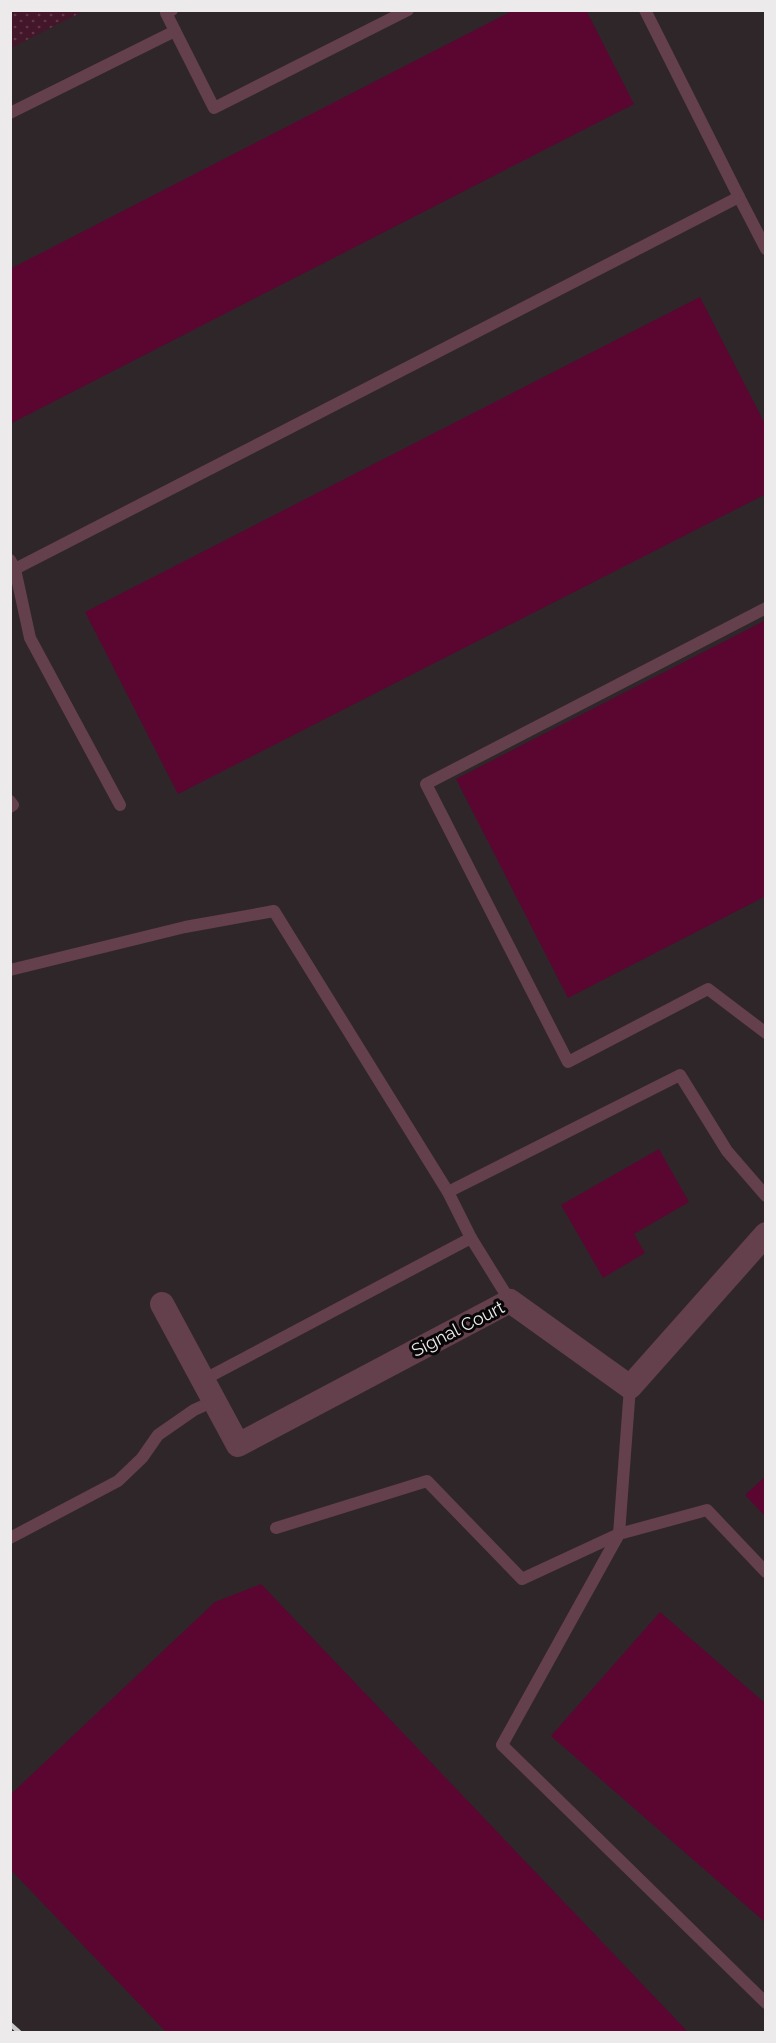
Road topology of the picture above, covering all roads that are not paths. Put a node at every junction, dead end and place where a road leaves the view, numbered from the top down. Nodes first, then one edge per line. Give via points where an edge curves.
1 (172, 10) edge
2 (408, 10) edge
3 (645, 10) edge
4 (175, 31) junction
5 (10, 113) edge
6 (739, 197) junction
7 (765, 249) edge
8 (13, 564) edge
9 (765, 608) edge
10 (10, 801) edge
11 (120, 805) dead end
12 (10, 807) edge
13 (10, 970) edge
14 (765, 1034) edge
15 (448, 1192) junction
16 (765, 1196) edge
17 (765, 1234) edge
18 (471, 1238) junction
19 (510, 1301) junction
20 (162, 1304) dead end
21 (630, 1387) junction
22 (209, 1391) junction
23 (276, 1528) dead end
24 (619, 1534) junction
25 (10, 1538) edge
26 (765, 1572) edge
27 (765, 2003) edge

1 - 4 lane via 166,13
2 - 4 lane via 214,108
3 - 6 lane
4 - 5 lane
6 - 7 lane
6 - 8 lane
8 - 11 lane via 30,638
9 - 14 lane via 426,784 568,1062 708,989
10 - 12 lane
13 - 15 lane via 185,927 274,911
15 - 16 lane via 680,1075 727,1150
15 - 18 lane
17 - 21 street
18 - 19 lane
18 - 22 lane
19 - 21 street, Signal Court
19 - 22 street, Signal Court via 238,1445
20 - 22 street, Signal Court
21 - 24 lane
22 - 25 lane via 194,1410 158,1435 142,1458 118,1481
23 - 24 lane via 427,1481 522,1579
24 - 26 lane via 707,1510
24 - 27 lane via 502,1745

